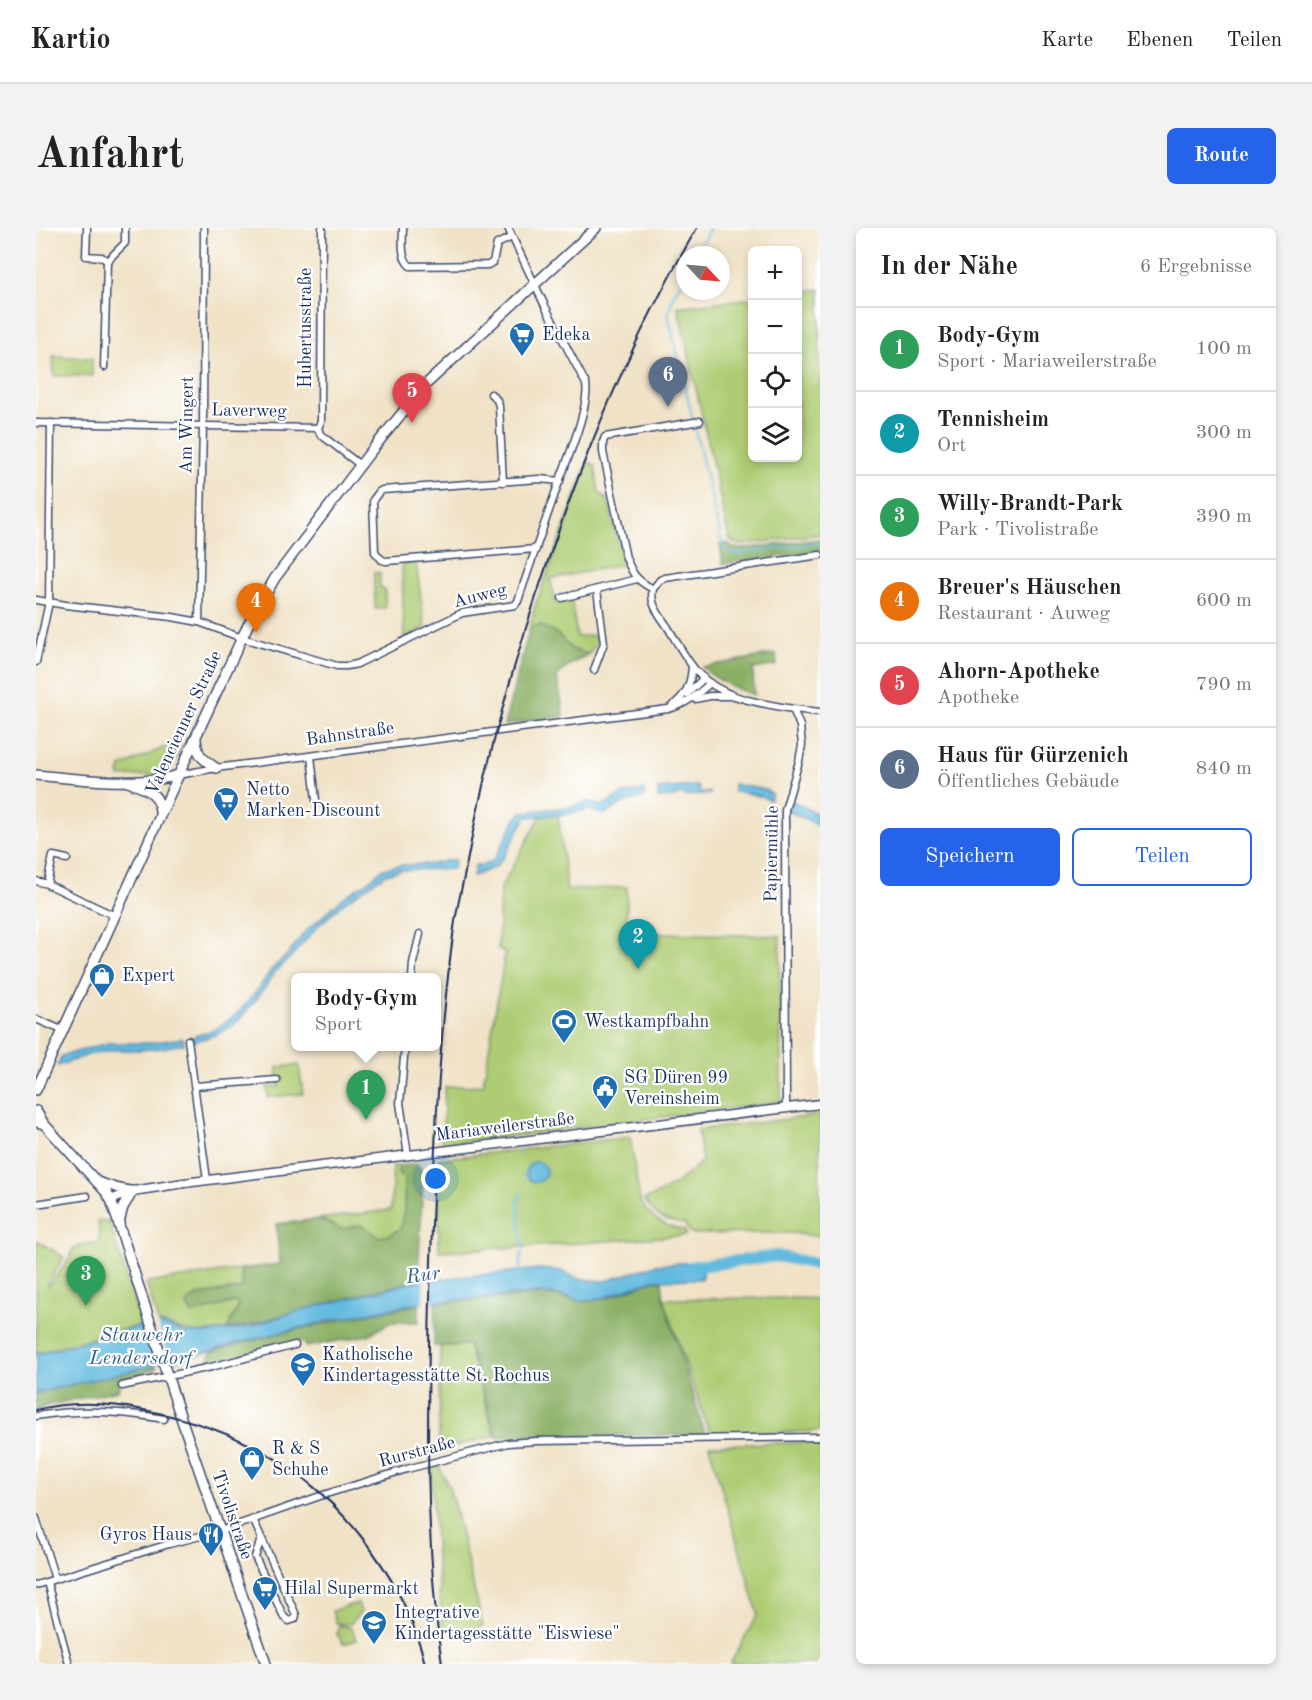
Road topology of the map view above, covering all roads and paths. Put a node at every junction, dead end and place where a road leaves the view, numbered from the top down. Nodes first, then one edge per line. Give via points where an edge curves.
1 (87, 228) edge
2 (125, 228) edge
3 (204, 228) edge
4 (322, 228) edge
5 (403, 228) edge
6 (508, 228) edge
7 (596, 228) edge
8 (513, 237) junction
9 (107, 261) junction
10 (535, 284) junction
11 (104, 367) dead end
12 (491, 394) dead end
13 (699, 422) dead end
14 (36, 423) edge
15 (51, 423) junction
16 (203, 425) junction
17 (318, 428) junction
18 (360, 465) junction
19 (560, 481) junction
20 (503, 482) junction
21 (536, 549) junction
22 (820, 555) edge
23 (637, 579) junction
24 (654, 589) junction
25 (597, 590) junction
26 (562, 598) dead end
27 (36, 600) edge
28 (49, 602) junction
29 (199, 622) junction
30 (242, 638) junction
31 (36, 662) edge
32 (692, 665) junction
33 (594, 670) dead end
34 (707, 681) junction
35 (736, 696) junction
36 (689, 700) junction
37 (678, 701) junction
38 (668, 709) junction
39 (793, 709) junction
40 (820, 712) edge
41 (196, 737) junction
42 (311, 756) junction
43 (216, 768) junction
44 (36, 775) edge
45 (178, 775) junction
46 (123, 781) junction
47 (316, 800) dead end
48 (160, 816) junction
49 (67, 859) dead end
50 (36, 881) edge
51 (47, 884) junction
52 (115, 916) junction
53 (420, 934) dead end
54 (412, 973) edge
55 (36, 1019) edge
56 (64, 1031) junction
57 (188, 1040) dead end
58 (405, 1051) edge
59 (277, 1080) dead end
60 (195, 1086) junction
61 (36, 1090) edge
62 (820, 1104) edge
63 (786, 1108) junction
64 (36, 1111) edge
65 (40, 1123) edge
66 (408, 1155) junction
67 (207, 1180) junction
68 (95, 1181) junction
69 (133, 1191) junction
70 (87, 1196) dead end
71 (111, 1200) junction
72 (36, 1204) edge
73 (119, 1223) junction
74 (295, 1345) dead end
75 (167, 1374) junction
76 (122, 1386) dead end
77 (36, 1416) edge
78 (164, 1419) dead end
79 (820, 1437) edge
80 (36, 1518) edge
81 (253, 1519) junction
82 (220, 1531) junction
83 (261, 1539) junction
84 (55, 1579) junction
85 (47, 1582) junction
86 (36, 1585) edge
87 (69, 1664) edge
88 (266, 1664) edge

1 - 9 street via 87,256
2 - 9 street via 125,243
3 - 16 street, Am Wingert
4 - 17 street, Hubertusstraße
5 - 8 street via 405,261 410,266 488,265 493,262 497,244
6 - 8 street
7 - 10 main road, Valencienner Straße
8 - 10 street
9 - 11 street
10 - 18 main road, Valencienner Straße via 424,386
10 - 19 street, Auweg via 587,390
12 - 20 street via 499,406
13 - 23 street via 605,437 603,442 626,558
14 - 15 street, Laverweg
15 - 16 street, Laverweg
15 - 28 street
16 - 17 street, Laverweg
16 - 29 street, Am Wingert
17 - 18 street via 320,434
18 - 30 main road, Valencienner Straße via 275,578
19 - 20 street
19 - 21 street, Auweg
20 - 21 street via 379,492 374,500 376,555 386,561
21 - 30 street, Auweg via 515,605 462,613 357,664 337,666
22 - 24 street via 665,578
23 - 24 street
23 - 25 street
24 - 32 street via 655,607
25 - 26 street
25 - 33 street via 604,643
27 - 28 street
28 - 29 street
28 - 31 street
29 - 30 street
30 - 41 main road, Valencienner Straße
32 - 34 street
32 - 37 street via 689,686
34 - 35 street
34 - 36 street, Bahnstraße
34 - 37 street
35 - 36 street, Bahnstraße
35 - 39 street
36 - 38 street, Bahnstraße
37 - 38 street
38 - 42 street, Bahnstraße
39 - 40 street
39 - 63 street, Papiermühle via 802,735 799,761 784,810
41 - 43 main road via 201,758
41 - 45 main road, Valencienner Straße
42 - 43 street, Bahnstraße
42 - 47 street
43 - 45 street, Bahnstraße
44 - 46 main road, Bahnstraße
45 - 46 main road, Bahnstraße
45 - 48 main road, Valencienner Straße
46 - 48 main road via 157,797
48 - 52 main road, Valencienner Straße
49 - 51 street via 53,856
50 - 51 street
51 - 52 street
52 - 56 main road, Valencienner Straße
53 - 54 street
55 - 56 street
56 - 61 main road, Valencienner Straße
57 - 60 street
58 - 66 street via 400,1103
59 - 60 street
60 - 67 street
62 - 63 main road, Mariaweilerstraße
63 - 66 main road, Mariaweilerstraße
64 - 65 main road, Tivolistraße
65 - 68 main road, Tivolistraße
66 - 67 main road, Mariaweilerstraße
67 - 69 main road, Mariaweilerstraße
68 - 69 main road
68 - 71 main road, Tivolistraße
69 - 71 main road, Mariaweilerstraße
69 - 73 main road
70 - 72 street
71 - 73 main road, Tivolistraße
73 - 75 main road, Tivolistraße
74 - 75 street via 222,1365
75 - 76 street
75 - 82 main road, Tivolistraße
77 - 78 street via 73,1411
79 - 81 street, Rurstraße via 508,1443 406,1469
80 - 84 street
81 - 82 street, Rurstraße
81 - 83 street
82 - 84 street, Rurstraße
82 - 88 main road, Tivolistraße
83 - 83 street via 255,1557 284,1617 289,1621 295,1619
84 - 85 street, Rurstraße
85 - 86 street, Rurstraße
85 - 87 street

